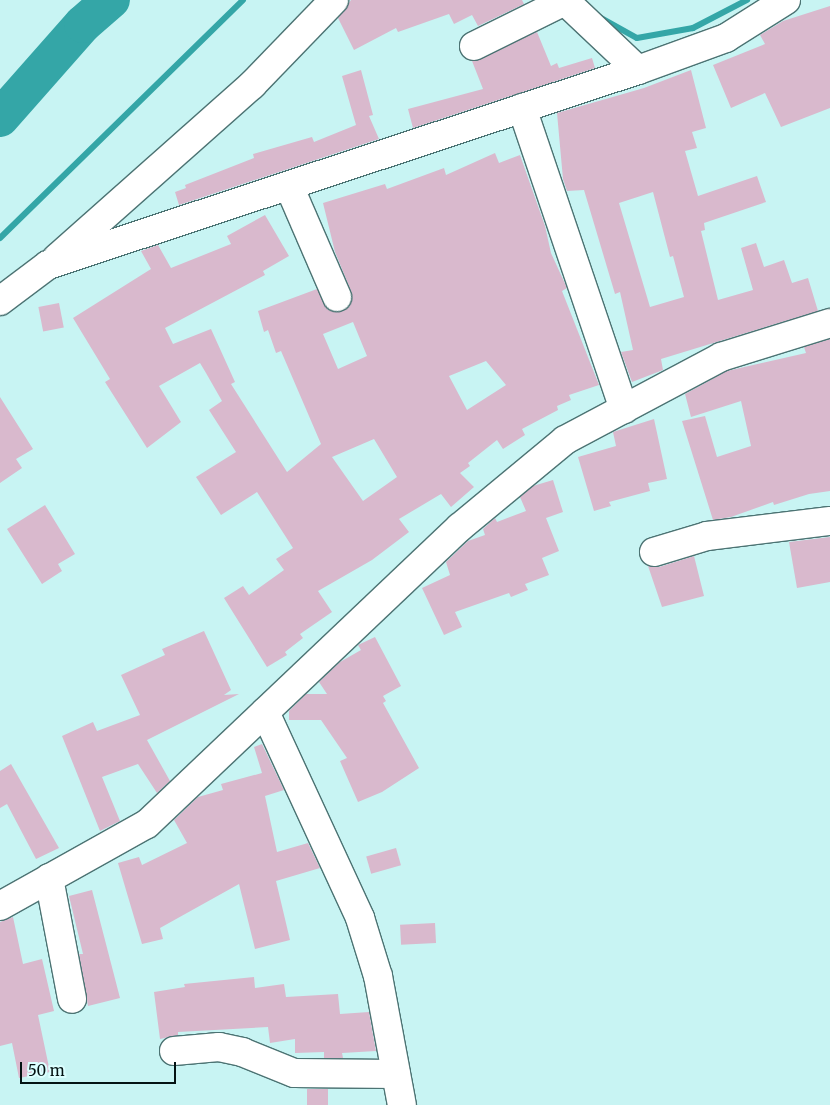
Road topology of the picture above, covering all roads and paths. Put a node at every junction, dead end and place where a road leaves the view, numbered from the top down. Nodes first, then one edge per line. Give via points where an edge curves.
1 (334, 0) edge
2 (786, 0) edge
3 (564, 1) edge
4 (474, 46) dead end
5 (638, 70) junction
6 (522, 108) junction
7 (289, 186) junction
8 (48, 265) junction
9 (337, 297) dead end
10 (0, 301) edge
11 (830, 323) edge
12 (624, 409) junction
13 (830, 521) edge
14 (654, 552) dead end
15 (265, 712) junction
16 (49, 878) junction
17 (0, 906) edge
18 (72, 999) dead end
19 (174, 1051) dead end
20 (396, 1074) junction
21 (402, 1105) edge

1 - 8 street via 252,85
2 - 5 street via 726,38
3 - 4 street
3 - 5 street
5 - 6 street
6 - 7 street
6 - 12 street
7 - 8 street
7 - 9 street
8 - 10 street
11 - 12 street via 721,358
12 - 15 street via 565,440 460,527
13 - 14 street via 708,536
15 - 16 street via 147,824
15 - 20 street via 360,918 378,976
16 - 17 street
16 - 18 street
19 - 20 street via 219,1047 242,1052 294,1073
20 - 21 street

